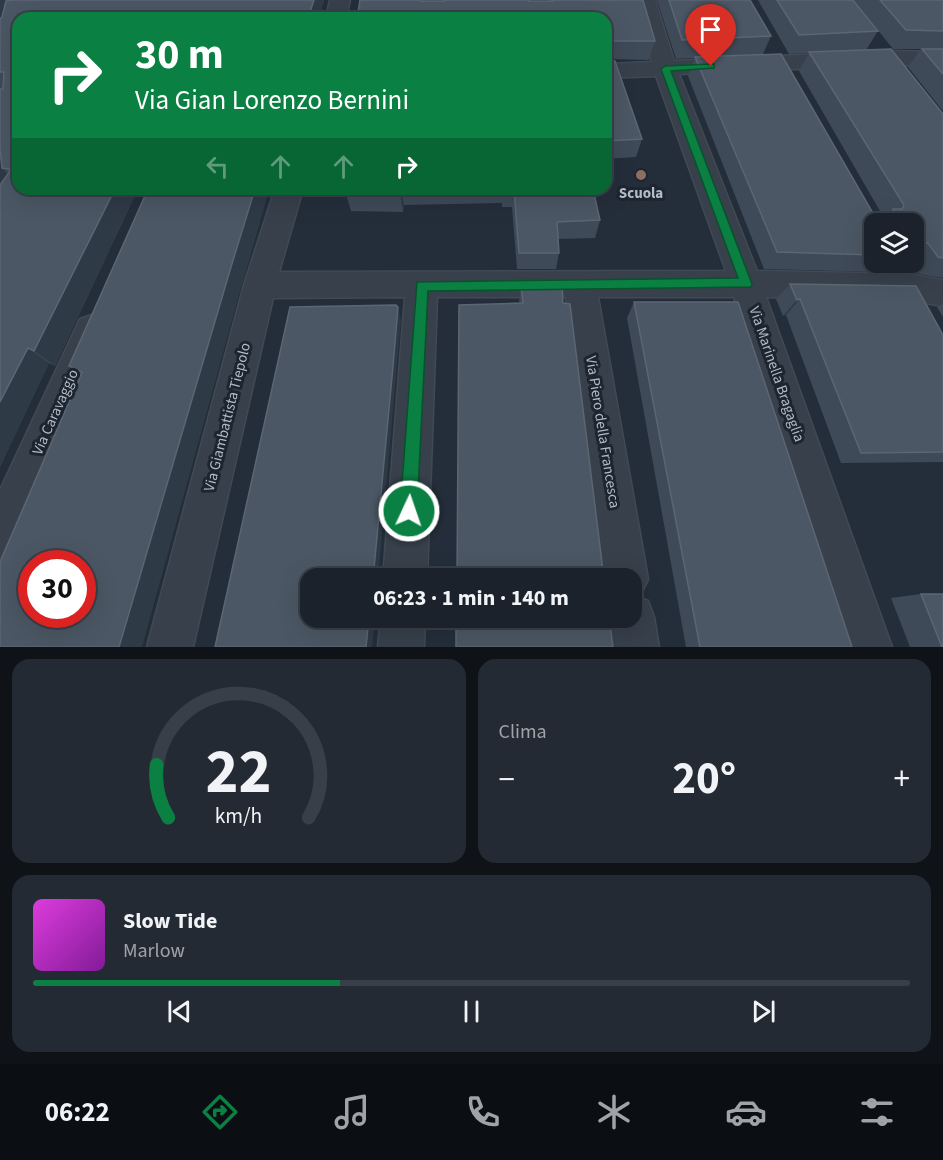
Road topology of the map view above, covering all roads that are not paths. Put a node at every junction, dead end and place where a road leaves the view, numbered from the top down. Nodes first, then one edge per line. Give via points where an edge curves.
1 (645, 0) edge
2 (867, 33) edge
3 (887, 58) junction
4 (943, 58) edge
5 (665, 69) junction
6 (612, 71) edge
7 (901, 77) edge
8 (288, 195) edge
9 (900, 275) edge
10 (746, 284) junction
11 (260, 285) junction
12 (422, 285) junction
13 (580, 285) junction
14 (943, 293) edge
15 (106, 297) edge
16 (927, 324) edge
17 (0, 536) edge
18 (406, 568) edge
19 (624, 568) edge
20 (402, 628) edge
21 (633, 628) edge
22 (170, 647) edge
23 (401, 647) edge
24 (636, 647) edge
25 (869, 647) edge

1 - 5 street, Via Marinella Bragaglia
2 - 3 street
3 - 4 street
3 - 5 street
3 - 7 street
5 - 6 street
5 - 10 street, Via Marinella Bragaglia
8 - 11 street, Via Giambattista Tiepolo
9 - 10 street
9 - 14 street
9 - 16 street
10 - 13 street
10 - 25 street, Via Marinella Bragaglia
11 - 12 street
11 - 22 street, Via Giambattista Tiepolo
12 - 13 street
12 - 18 street
13 - 19 street, Via Piero della Francesca
15 - 17 street, Via Caravaggio
20 - 23 street
21 - 24 street

